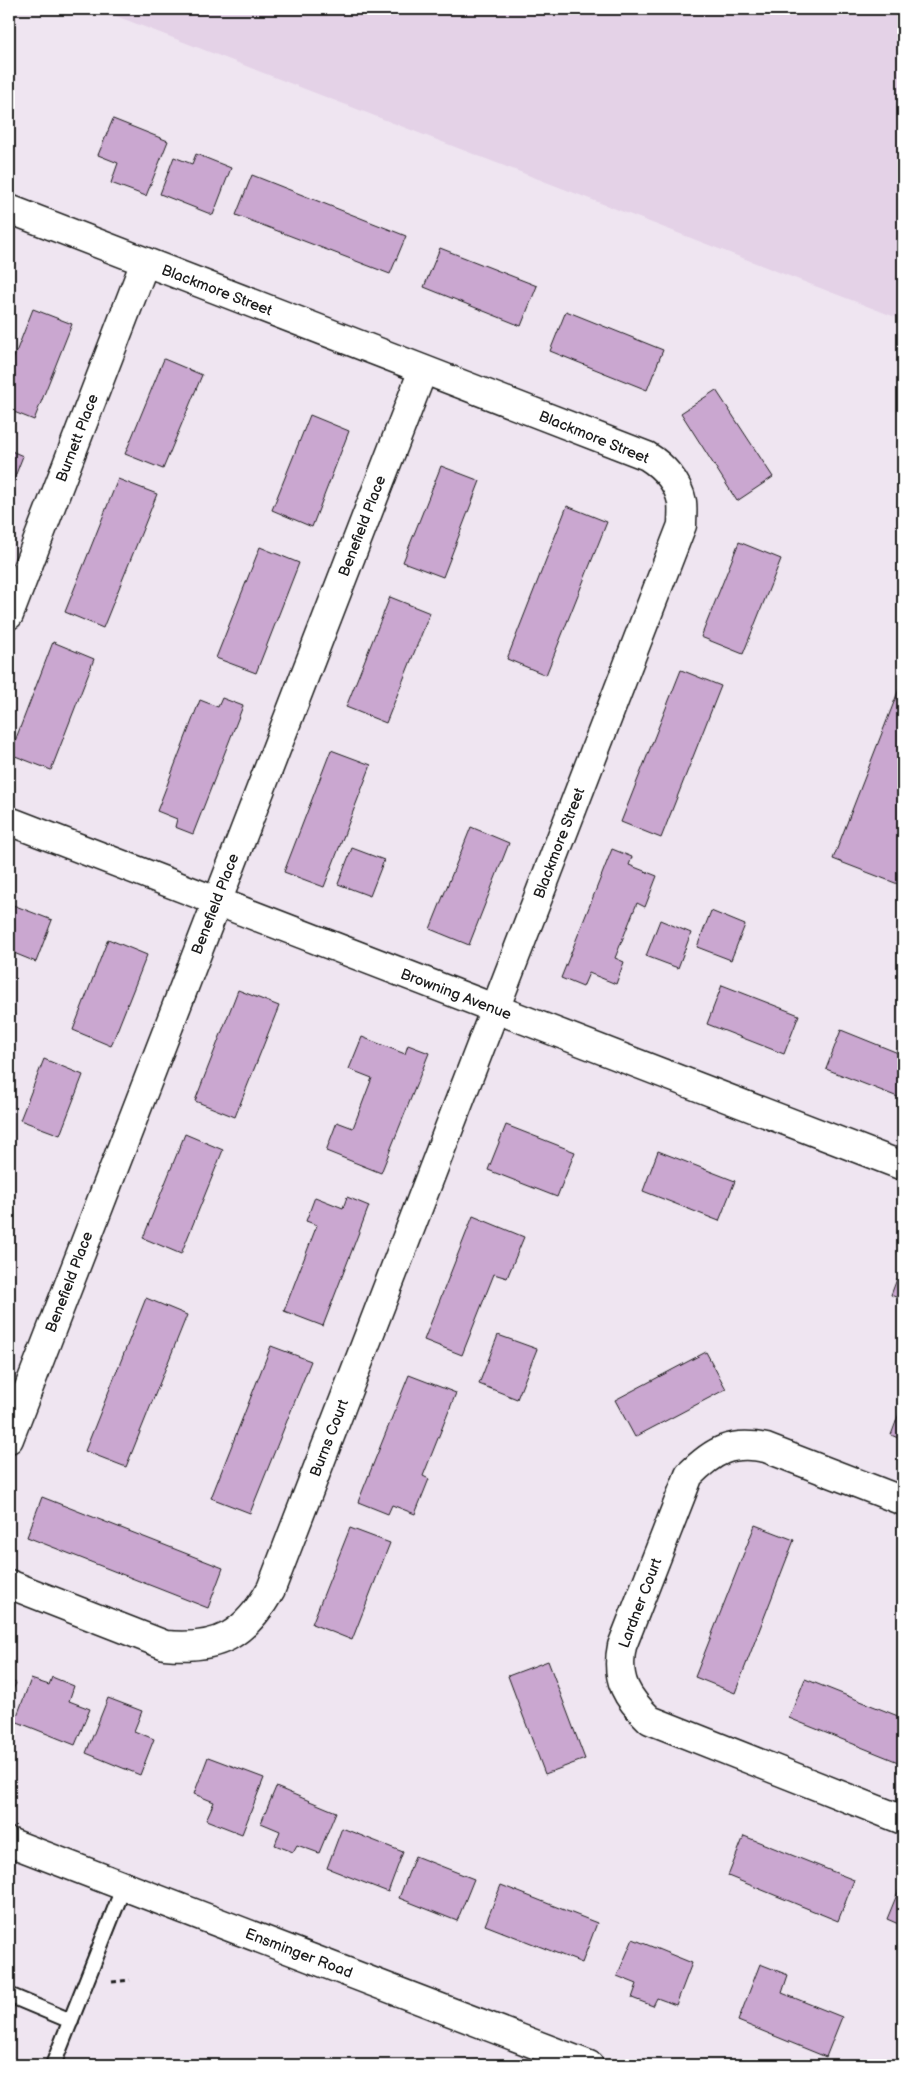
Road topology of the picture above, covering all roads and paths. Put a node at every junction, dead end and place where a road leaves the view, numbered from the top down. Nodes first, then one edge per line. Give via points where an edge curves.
1 (9, 209) edge
2 (145, 262) junction
3 (423, 370) junction
4 (9, 615) edge
5 (9, 821) edge
6 (216, 901) junction
7 (495, 1009) junction
8 (903, 1166) edge
9 (9, 1438) edge
10 (903, 1501) edge
11 (9, 1584) edge
12 (903, 1820) edge
13 (9, 1842) edge
14 (124, 1886) junction
15 (9, 1995) edge
16 (71, 2021) junction
17 (53, 2065) edge
18 (589, 2065) edge

1 - 2 street, Blackmore Street
2 - 3 street, Blackmore Street
2 - 4 street, Burnett Place
3 - 6 street, Benefield Place
3 - 7 street, Blackmore Street via 647,456 674,480 682,502 682,526
5 - 6 street, Browning Avenue
6 - 7 street, Browning Avenue
6 - 9 street, Benefield Place
7 - 8 street, Browning Avenue
7 - 11 street, Burns Court via 271,1588 259,1611 241,1629 215,1643 190,1647 165,1645
10 - 12 street, Lardner Court via 766,1448 752,1445 727,1447 706,1458 689,1475 620,1656 622,1679 632,1702 650,1720
13 - 14 street, Ensminger Road
14 - 16 lane
14 - 18 street, Ensminger Road
15 - 16 lane
16 - 17 lane

